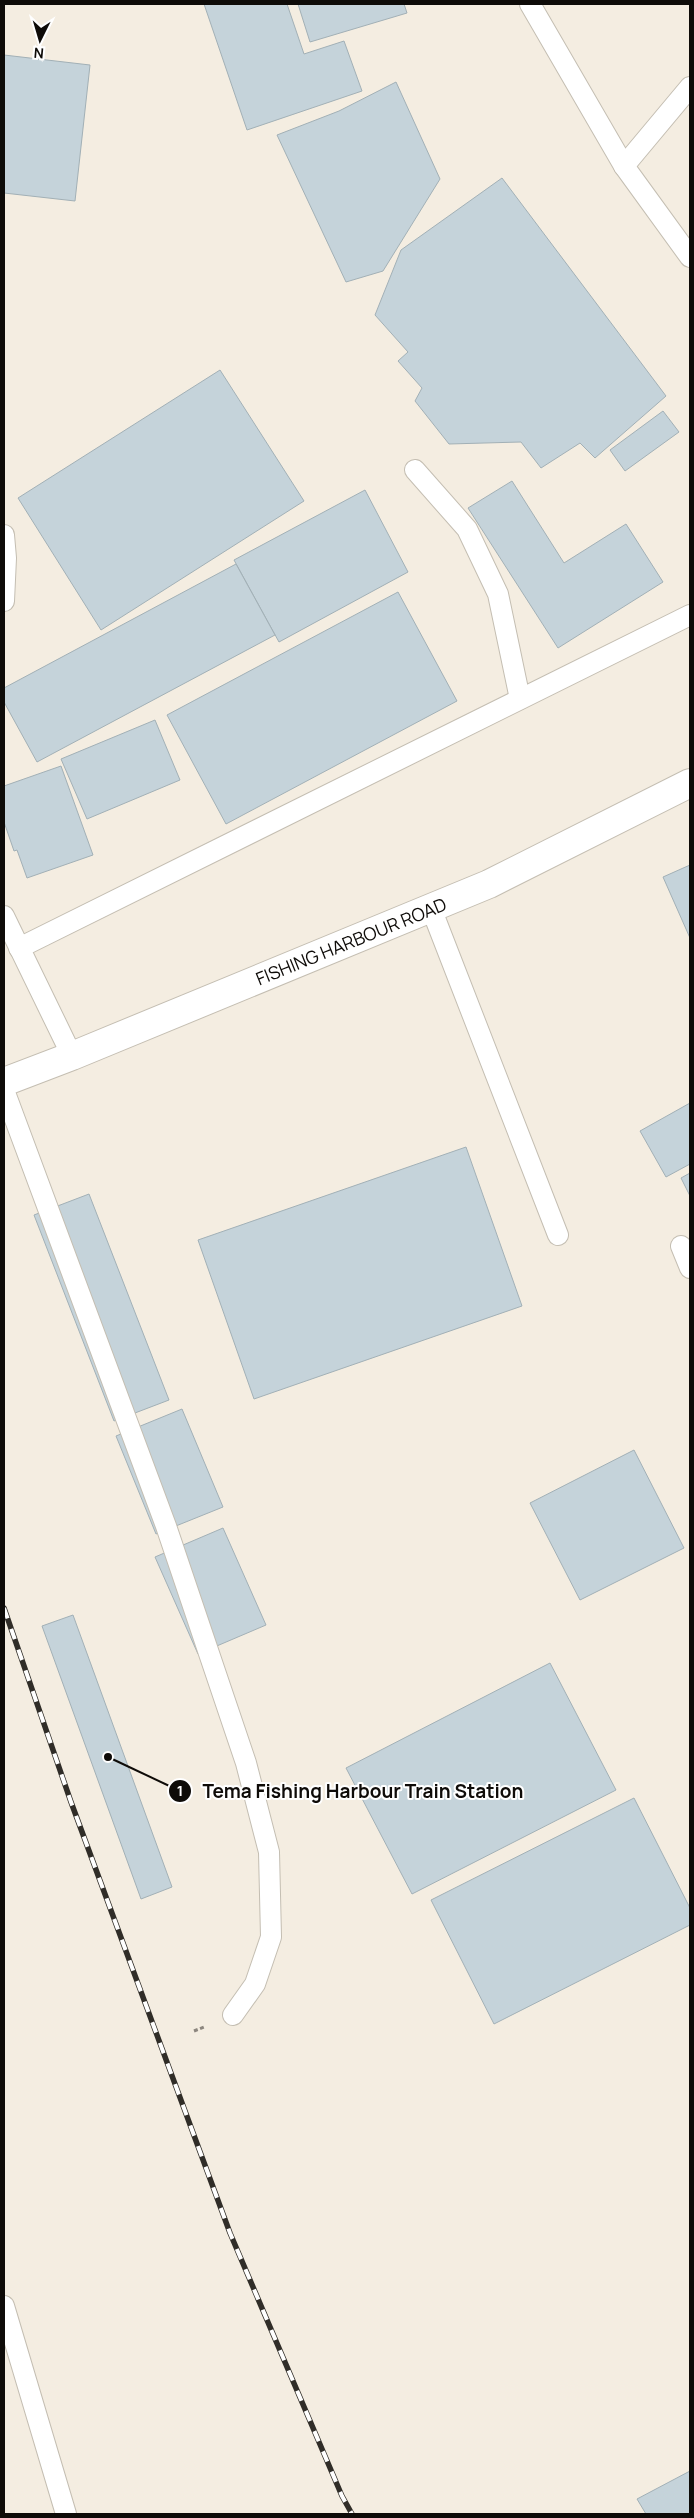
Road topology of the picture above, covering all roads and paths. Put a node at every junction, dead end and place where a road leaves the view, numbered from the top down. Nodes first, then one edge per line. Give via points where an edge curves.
1 (530, 4) edge
2 (690, 87) edge
3 (624, 166) junction
4 (690, 257) edge
5 (415, 470) dead end
6 (4, 536) edge
7 (4, 601) edge
8 (690, 615) edge
9 (520, 699) junction
10 (690, 783) edge
11 (432, 908) junction
12 (4, 916) edge
13 (19, 948) junction
14 (72, 1056) junction
15 (4, 1082) edge
16 (4, 1090) edge
17 (558, 1235) dead end
18 (682, 1246) dead end
19 (690, 1268) edge
20 (232, 2015) dead end
21 (4, 2306) edge
22 (66, 2514) edge

1 - 3 lane
2 - 3 lane
3 - 4 lane
5 - 9 lane via 467,529 498,594
6 - 7 lane
8 - 9 lane
9 - 13 lane
10 - 11 street, FISHING HARBOUR ROAD via 489,884
11 - 14 street, FISHING HARBOUR ROAD
11 - 17 lane
12 - 13 lane
13 - 14 lane
14 - 15 street, FISHING HARBOUR ROAD
16 - 20 lane via 166,1526 246,1763 269,1852 271,1937 255,1984
18 - 19 lane
21 - 22 lane

